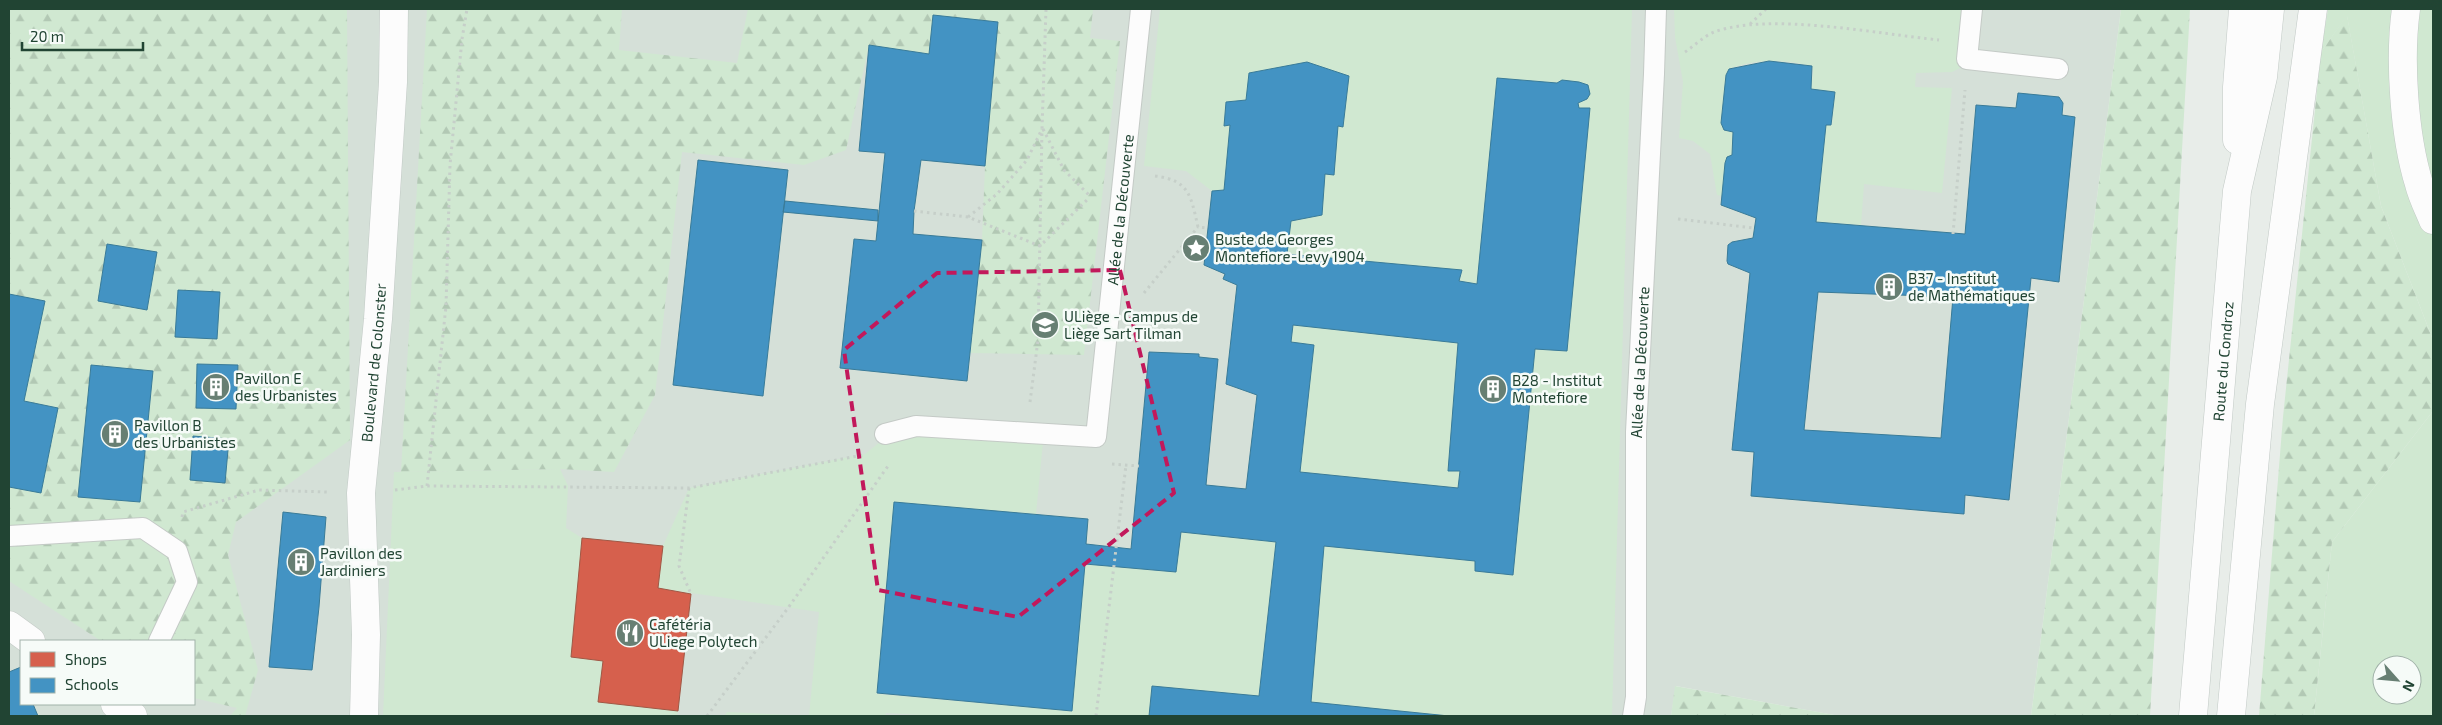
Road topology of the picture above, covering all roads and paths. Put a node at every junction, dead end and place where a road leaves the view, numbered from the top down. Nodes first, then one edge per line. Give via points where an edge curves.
1 (394, 9) edge
2 (467, 9) edge
3 (1046, 9) edge
4 (1141, 9) edge
5 (1656, 9) edge
6 (1766, 9) edge
7 (1972, 9) edge
8 (2243, 9) edge
9 (2270, 9) edge
10 (2313, 9) edge
11 (2406, 9) edge
12 (1750, 25) junction
13 (1968, 51) junction
14 (2058, 68) dead end
15 (1654, 74) junction
16 (1042, 129) junction
17 (1125, 173) junction
18 (2237, 191) junction
19 (914, 211) dead end
20 (1647, 216) junction
21 (968, 217) junction
22 (2433, 220) edge
23 (1198, 227) junction
24 (1208, 228) dead end
25 (1754, 228) dead end
26 (1953, 234) dead end
27 (1040, 246) junction
28 (1109, 316) junction
29 (916, 426) junction
30 (885, 434) joint
31 (1026, 435) junction
32 (1126, 466) dead end
33 (427, 486) junction
34 (689, 488) junction
35 (361, 493) junction
36 (9, 536) edge
37 (177, 552) junction
38 (691, 594) dead end
39 (9, 625) edge
40 (30, 640) edge
41 (159, 640) edge
42 (364, 716) edge
43 (707, 716) edge
44 (1096, 716) edge
45 (1633, 716) edge
46 (2193, 716) edge
47 (2231, 716) edge

1 - 35 main road, Boulevard de Colonster via 393,82 378,319
2 - 33 path via 450,165 446,306
3 - 16 path
4 - 17 lane, Allée de la Découverte
5 - 15 lane, Allée de la Découverte
6 - 12 path
7 - 13 lane
8 - 18 main road via 2237,87
9 - 18 main road, Route du Condroz via 2263,77
10 - 47 main road via 2260,404
11 - 22 main road via 2402,35 2407,122 2419,184
12 - 13 path via 1796,24
12 - 15 path via 1713,32
13 - 14 lane
13 - 26 path
15 - 20 lane, Allée de la Découverte
16 - 21 path via 1027,160 997,194
16 - 27 path
16 - 27 path via 1064,170 1090,197
17 - 23 path via 1171,178 1189,192
17 - 28 lane, Allée de la Découverte
18 - 46 main road, Route du Condroz
19 - 21 path
20 - 25 path
20 - 45 lane, Allée de la Découverte via 1636,432 1636,697
21 - 27 path
23 - 24 path
23 - 28 path via 1126,315
27 - 31 path via 1038,340
28 - 31 lane, Allée de la Découverte via 1096,438
29 - 30 lane, Allée de la Découverte
29 - 31 lane, Allée de la Découverte
29 - 43 path via 788,608
30 - 34 path via 865,454
32 - 44 path
33 - 34 path
33 - 35 path
34 - 38 path via 679,566
35 - 37 path via 259,490 183,512
35 - 42 main road, Boulevard de Colonster via 366,635
36 - 37 lane via 142,528
37 - 41 lane via 187,582
39 - 40 main road

